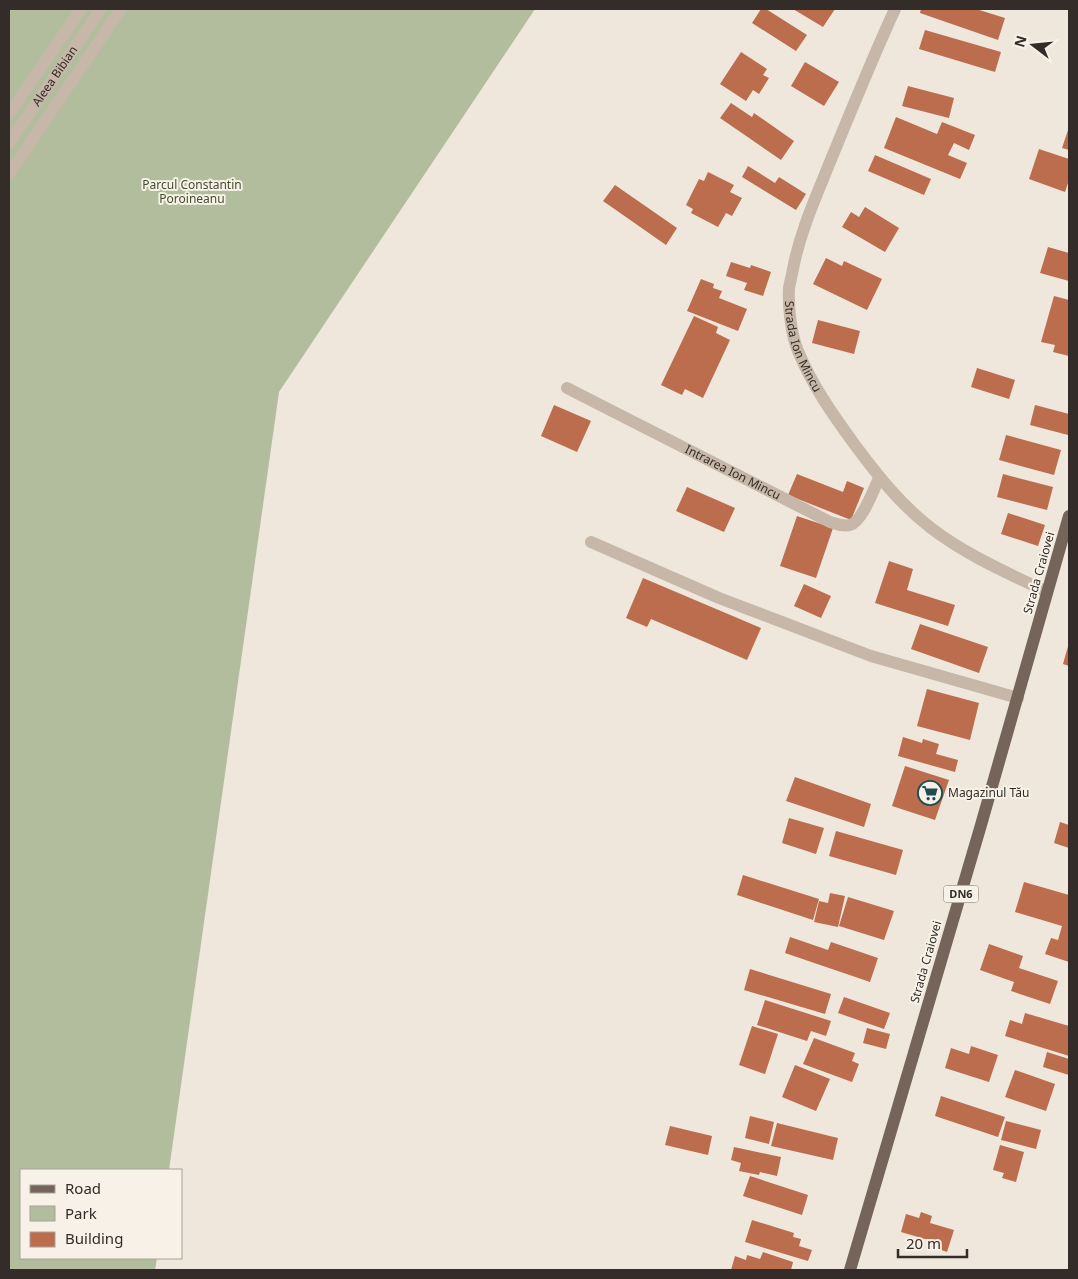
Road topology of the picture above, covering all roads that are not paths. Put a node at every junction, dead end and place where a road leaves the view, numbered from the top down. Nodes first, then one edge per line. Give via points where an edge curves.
1 (81, 9) edge
2 (101, 9) edge
3 (121, 9) edge
4 (895, 9) edge
5 (9, 114) edge
6 (9, 143) edge
7 (9, 174) edge
8 (567, 388) dead end
9 (879, 478) junction
10 (1069, 516) edge
11 (590, 542) dead end
12 (1047, 592) junction
13 (1018, 698) junction
14 (850, 1270) edge

1 - 5 street
2 - 6 street, Aleea Bibian
3 - 7 street
4 - 9 street, Strada Ion Mincu via 810,210 790,288 791,320 797,349 811,380
8 - 9 street, Intrarea Ion Mincu via 830,522 852,525 860,518
9 - 12 street, Strada Ion Mincu via 932,529 996,568
10 - 12 main road, Strada Craiovei / DN6
11 - 13 street via 719,598 871,656
12 - 13 main road, Strada Craiovei / DN6
13 - 14 main road, Strada Craiovei / DN6

